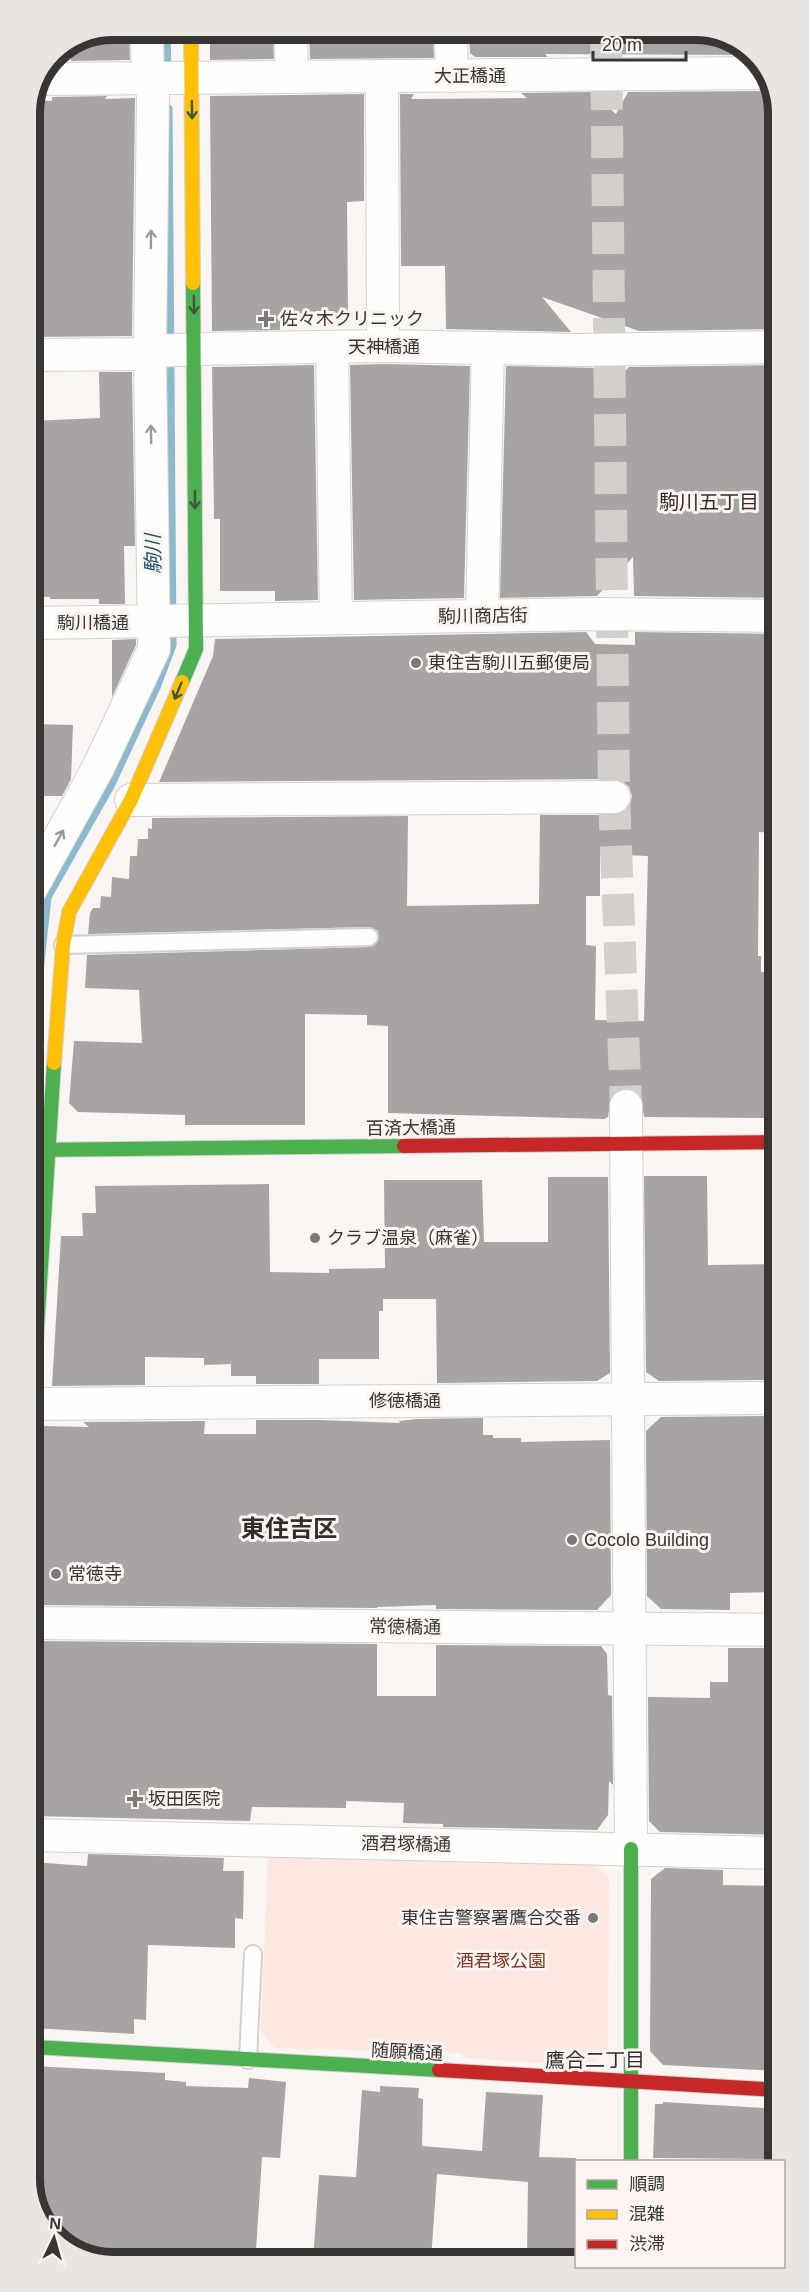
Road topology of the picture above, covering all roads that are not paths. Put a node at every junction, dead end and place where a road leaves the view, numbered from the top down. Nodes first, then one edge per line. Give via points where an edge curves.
1 (151, 40) edge
2 (186, 40) edge
3 (291, 40) edge
4 (451, 41) edge
5 (756, 73) edge
6 (382, 76) junction
7 (452, 76) junction
8 (292, 77) junction
9 (166, 78) junction
10 (50, 79) edge
11 (383, 346) junction
12 (332, 347) junction
13 (768, 347) edge
14 (488, 348) junction
15 (172, 351) junction
16 (40, 355) edge
17 (482, 616) junction
18 (768, 616) edge
19 (336, 618) junction
20 (192, 620) junction
21 (155, 622) junction
22 (40, 623) edge
23 (614, 797) dead end
24 (131, 800) junction
25 (40, 873) edge
26 (369, 937) dead end
27 (63, 945) junction
28 (626, 1106) tunnel mouth
29 (768, 1142) edge
30 (626, 1144) junction
31 (41, 1150) edge
32 (40, 1178) edge
33 (768, 1398) edge
34 (628, 1400) junction
35 (40, 1405) edge
36 (40, 1623) edge
37 (630, 1630) junction
38 (768, 1630) edge
39 (40, 1834) edge
40 (631, 1849) junction
41 (768, 1853) edge
42 (253, 1954) dead end
43 (40, 2047) edge
44 (248, 2060) junction
45 (631, 2083) junction
46 (768, 2089) edge
47 (631, 2160) edge

1 - 9 street
2 - 9 street
3 - 8 street
4 - 7 street
5 - 7 street, 大正橋通
6 - 7 street, 大正橋通
6 - 8 street, 大正橋通
6 - 11 street
8 - 9 street, 大正橋通
9 - 10 street, 大正橋通
9 -> 15 street
15 -> 9 street via 153,94
11 - 12 street, 天神橋通
11 - 14 street, 天神橋通
12 - 15 street, 天神橋通
12 - 19 street
13 - 14 street, 天神橋通
14 - 17 street
15 - 16 street, 天神橋通
15 -> 20 street
21 -> 15 street
17 - 18 street, 駒川商店街
17 - 19 street, 駒川商店街
19 - 20 street, 駒川商店街
20 - 21 street, 駒川橋通
20 -> 24 street via 196,649
21 - 22 street, 駒川橋通
25 -> 21 street via 98,768 154,649
23 - 24 street
24 - 27 street via 69,912
26 - 27 lane
27 - 31 street
28 - 30 street
29 - 30 street, 百済大橋通
30 - 31 street, 百済大橋通
30 - 34 street
31 - 32 street
33 - 34 street, 修徳橋通
34 - 35 street, 修徳橋通
34 - 37 street
36 - 37 street, 常徳橋通
37 - 38 street, 常徳橋通
37 - 40 street
39 - 40 street, 酒君塚橋通
40 - 41 street, 酒君塚橋通
40 - 45 street
42 - 44 lane
43 - 44 street, 随願橋通
44 - 45 street, 随願橋通
45 - 46 street, 随願橋通
45 - 47 street

